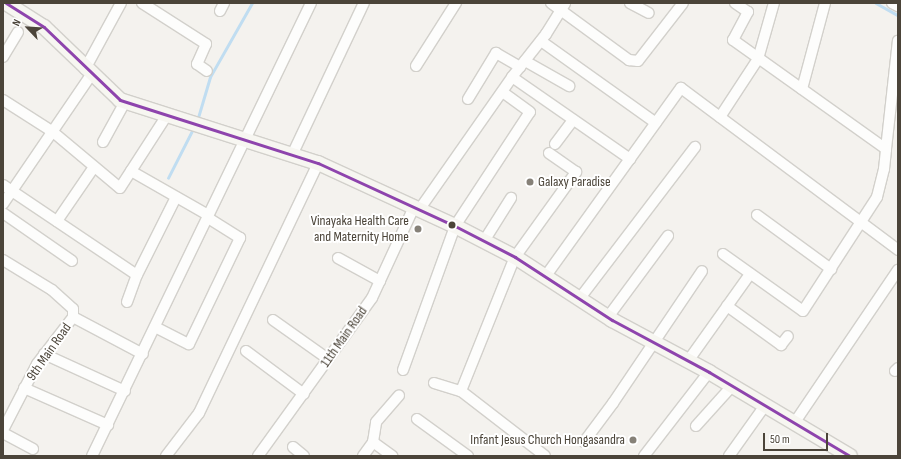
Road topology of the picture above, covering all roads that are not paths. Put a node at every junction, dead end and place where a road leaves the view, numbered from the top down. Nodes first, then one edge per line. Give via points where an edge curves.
1 (6, 3) edge
2 (122, 3) edge
3 (142, 3) edge
4 (311, 3) edge
5 (364, 3) edge
6 (456, 3) edge
7 (550, 3) edge
8 (630, 3) edge
9 (683, 3) edge
10 (735, 3) edge
11 (774, 3) edge
12 (825, 3) edge
13 (892, 3) edge
14 (898, 6) edge
15 (563, 7) edge
16 (649, 13) dead end
17 (18, 32) dead end
18 (541, 41) junction
19 (898, 41) edge
20 (6, 44) edge
21 (3, 57) edge
22 (758, 58) junction
23 (522, 64) junction
24 (416, 66) dead end
25 (207, 71) dead end
26 (88, 72) junction
27 (512, 77) junction
28 (569, 86) dead end
29 (802, 90) junction
30 (502, 92) junction
31 (468, 99) dead end
32 (3, 100) edge
33 (126, 102) junction
34 (167, 115) junction
35 (720, 117) junction
36 (574, 120) junction
37 (656, 124) junction
38 (53, 132) junction
39 (243, 139) junction
40 (103, 142) dead end
41 (555, 144) dead end
42 (695, 148) dead end
43 (886, 149) junction
44 (549, 153) dead end
45 (292, 154) junction
46 (630, 159) junction
47 (318, 163) junction
48 (94, 167) junction
49 (131, 171) junction
50 (3, 185) edge
51 (12, 190) junction
52 (176, 197) junction
53 (511, 198) dead end
54 (3, 204) edge
55 (417, 208) junction
56 (3, 212) edge
57 (757, 215) dead end
58 (207, 216) junction
59 (57, 221) junction
60 (861, 222) junction
61 (455, 226) junction
62 (668, 236) dead end
63 (484, 241) junction
64 (898, 250) edge
65 (723, 254) dead end
66 (515, 257) junction
67 (338, 258) dead end
68 (3, 260) edge
69 (72, 261) dead end
70 (831, 269) junction
71 (898, 270) edge
72 (702, 271) dead end
73 (750, 274) junction
74 (137, 275) junction
75 (545, 277) junction
76 (380, 281) junction
77 (580, 298) junction
78 (127, 302) dead end
79 (727, 306) junction
80 (73, 317) junction
81 (608, 317) junction
82 (273, 320) dead end
83 (155, 327) junction
84 (788, 336) dead end
85 (653, 342) junction
86 (246, 351) dead end
87 (44, 354) junction
88 (143, 354) junction
89 (328, 359) junction
90 (688, 361) junction
91 (402, 370) dead end
92 (709, 372) junction
93 (434, 383) dead end
94 (732, 386) junction
95 (24, 388) junction
96 (125, 391) junction
97 (461, 392) junction
98 (304, 394) junction
99 (399, 396) dead end
100 (764, 407) junction
101 (417, 419) dead end
102 (795, 422) junction
103 (108, 425) junction
104 (696, 426) dead end
105 (3, 430) edge
106 (3, 433) edge
107 (373, 442) junction
108 (584, 442) dead end
109 (293, 447) dead end
110 (33, 448) dead end
111 (92, 456) edge
112 (166, 456) edge
113 (258, 456) edge
114 (304, 456) edge
115 (362, 456) edge
116 (392, 456) edge
117 (468, 456) edge
118 (545, 456) edge
119 (644, 456) edge
120 (729, 456) edge
121 (850, 456) edge

1 - 26 main road via 44,27
2 - 26 street
3 - 25 street via 206,44 197,64
4 - 39 street
5 - 45 street
6 - 24 street
7 - 15 street
8 - 16 street
9 - 15 street via 638,61 629,60
10 - 22 street via 748,12 733,40
11 - 22 street
12 - 29 street
13 - 14 street
15 - 18 street, 11th Main Road
17 - 20 street
18 - 23 street, 11th Main Road
18 - 37 street
19 - 43 street
20 - 21 street
22 - 29 street
22 - 35 street
23 - 27 street, 11th Main Road
23 - 28 street
23 - 31 street via 496,53
26 - 33 main road
26 - 38 street
27 - 30 street, 11th Main Road
27 - 36 street
29 - 43 street
30 - 55 street, 11th Main Road
30 - 61 street via 530,112
32 - 38 street
33 - 34 main road
33 - 40 street
34 - 39 main road
34 - 49 street
35 - 37 street via 681,88
35 - 60 street
36 - 41 street
36 - 46 street
37 - 46 street
38 - 48 street
38 - 51 street
39 - 45 main road
39 - 58 street
42 - 77 street
43 - 60 street via 877,197
44 - 66 street via 576,172
45 - 47 main road
46 - 75 street
47 - 55 main road
47 - 112 street via 200,413
48 - 49 street via 120,188
48 - 59 street
49 - 52 street
50 - 51 street
51 - 54 street
51 - 59 street
52 - 58 street
52 - 74 street
53 - 63 street
55 - 61 main road
55 - 76 street, 11th Main Road
56 - 69 street
57 - 70 street
58 - 83 street
58 - 83 street via 240,238 189,344
59 - 74 street
60 - 64 street
60 - 70 street
61 - 63 main road
61 - 91 street
62 - 81 street
63 - 66 main road
65 - 73 street
66 - 75 main road
66 - 97 street
67 - 76 street
68 - 80 street via 52,290 73,310
70 - 73 street via 803,311
71 - 102 street
72 - 85 street
73 - 79 street
74 - 78 street
75 - 77 main road
76 - 89 street, 11th Main Road via 372,298
77 - 81 main road
79 - 84 street via 781,345
79 - 90 street
80 - 87 street, 9th Main Road
80 - 88 street
81 - 85 main road
82 - 89 street
83 - 88 street
85 - 90 main road
85 - 108 street
86 - 98 street
87 - 95 street, 9th Main Road
87 - 96 street
88 - 96 street
89 - 98 street, 11th Main Road
90 - 92 main road
92 - 94 main road
92 - 119 street
93 - 97 street
94 - 100 main road
94 - 104 street
95 - 103 street
95 - 105 street, 9th Main Road
96 - 103 street
97 - 118 street
98 - 113 street, 11th Main Road
99 - 107 street via 376,422
100 - 102 main road
100 - 120 street
101 - 117 street
102 - 121 main road
103 - 111 street
106 - 110 street
107 - 115 street
107 - 116 street
109 - 114 street

